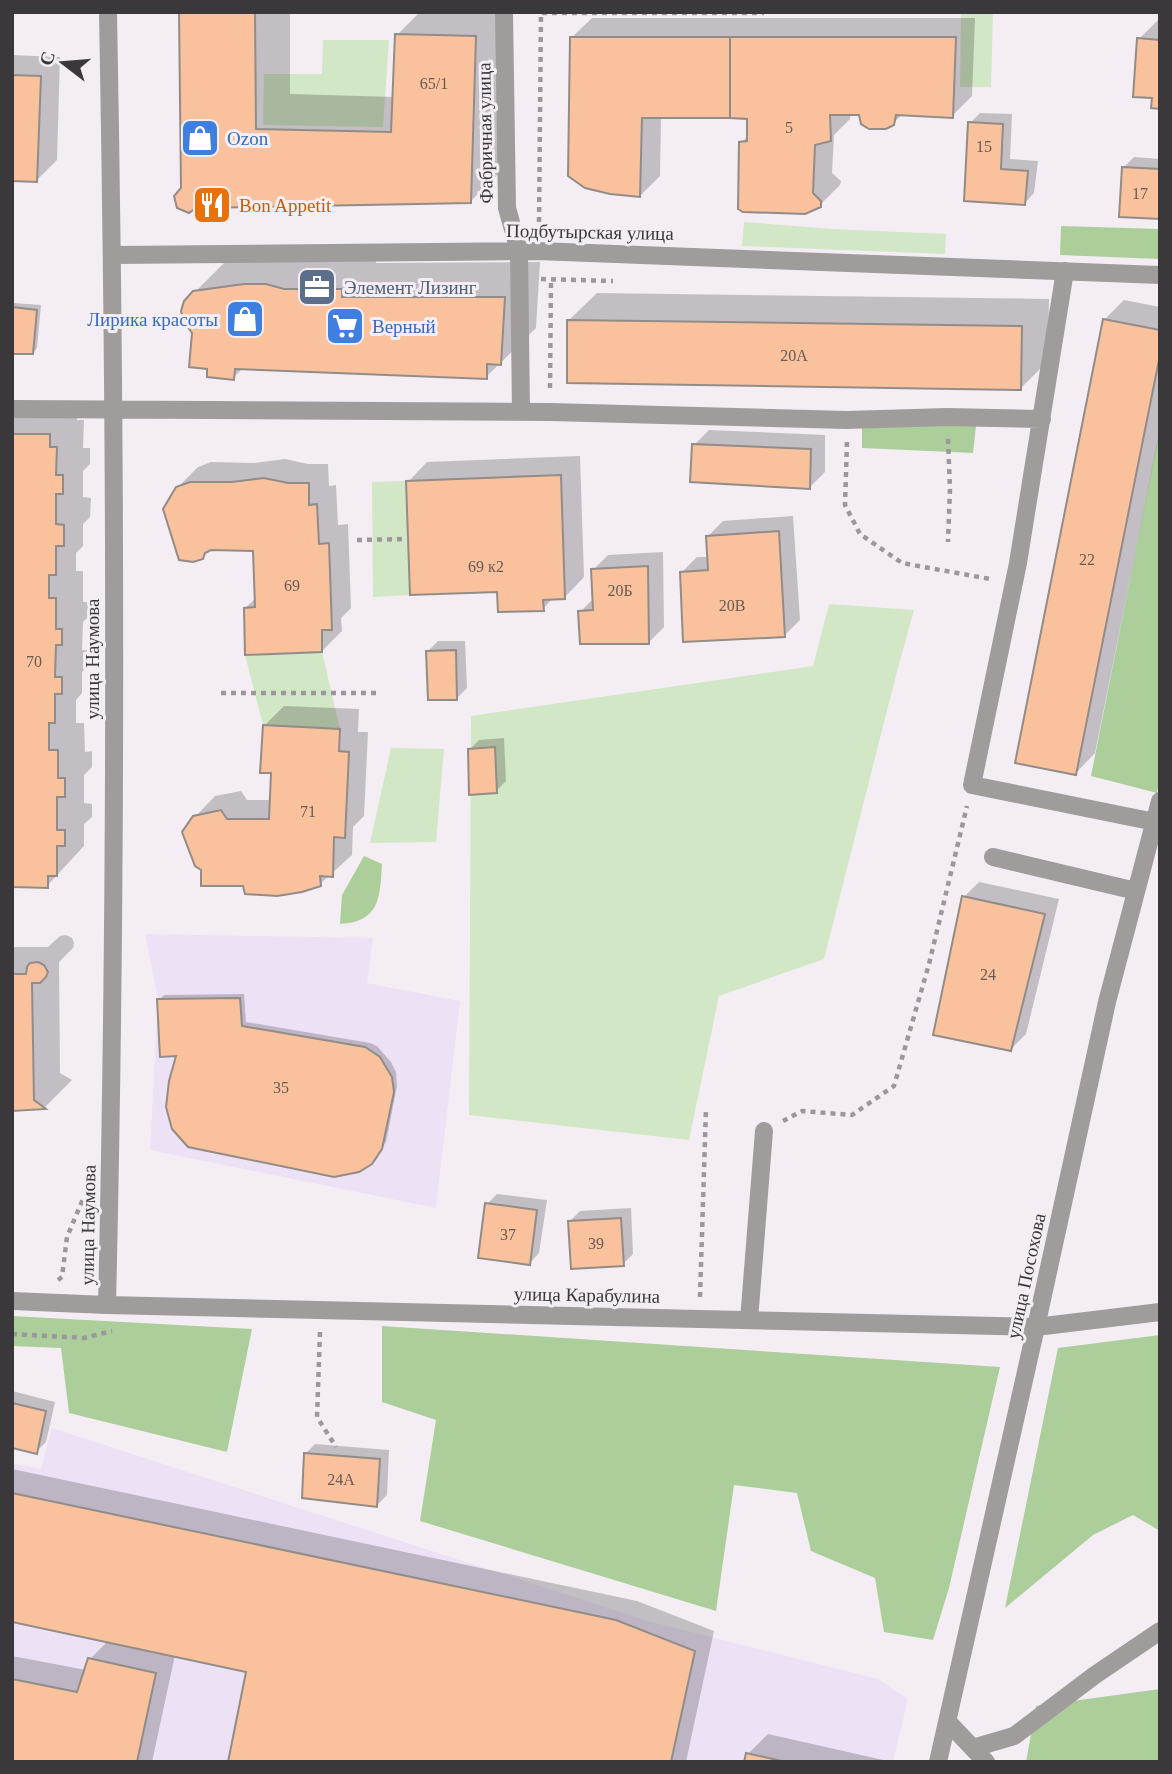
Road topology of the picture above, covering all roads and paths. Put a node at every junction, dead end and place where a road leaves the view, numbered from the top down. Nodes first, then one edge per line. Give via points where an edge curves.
1 (108, 12) edge
2 (504, 12) edge
3 (764, 13) edge
4 (519, 251) junction
5 (538, 251) junction
6 (113, 256) junction
7 (1065, 271) junction
8 (1160, 275) edge
9 (551, 280) dead end
10 (115, 408) junction
11 (12, 409) edge
12 (521, 412) junction
13 (550, 412) junction
14 (947, 417) junction
15 (1042, 419) junction
16 (848, 420) junction
17 (408, 539) dead end
18 (357, 540) dead end
19 (948, 542) dead end
20 (1014, 583) junction
21 (221, 693) dead end
22 (376, 694) dead end
23 (972, 785) junction
24 (1160, 801) edge
25 (1155, 822) junction
26 (993, 857) dead end
27 (1136, 891) junction
28 (706, 1108) dead end
29 (764, 1131) joint
30 (86, 1190) dead end
31 (12, 1301) edge
32 (31, 1302) junction
33 (107, 1305) junction
34 (138, 1306) junction
35 (321, 1310) junction
36 (1160, 1312) edge
37 (700, 1319) junction
38 (749, 1320) junction
39 (1036, 1328) junction
40 (12, 1334) edge
41 (336, 1447) dead end
42 (1160, 1631) edge
43 (947, 1721) junction
44 (973, 1748) junction
45 (938, 1762) edge
46 (986, 1762) edge

1 - 6 street, улица Наумова
2 - 4 street, Фабричная улица via 507,208
3 - 5 path via 541,13
4 - 5 street, Подбутырская улица
4 - 6 street, Подбутырская улица
4 - 12 street, Фабричная улица
5 - 7 street, Подбутырская улица
6 - 10 street, улица Наумова
7 - 8 street, Подбутырская улица
7 - 15 street
9 - 13 path
10 - 11 street
10 - 12 street
10 - 33 street, улица Наумова
12 - 13 street
13 - 16 street
14 - 15 street
14 - 16 street
14 - 19 path
15 - 20 street
16 - 20 path via 845,505 860,534 902,563
17 - 18 path
20 - 23 street
21 - 22 path
23 - 25 street
23 - 29 path via 894,1086 852,1115 803,1111
24 - 25 street, улица Посохова
25 - 27 street, улица Посохова
26 - 27 street
27 - 39 street, улица Посохова via 1107,1002
28 - 37 path
29 - 38 street
30 - 32 path via 68,1237 62,1277
31 - 32 street, улица Карабулина
32 - 33 street, улица Карабулина
33 - 34 street, улица Карабулина
34 - 35 street, улица Карабулина
34 - 40 path via 120,1329 84,1338
35 - 37 street, улица Карабулина
35 - 41 path via 317,1417
36 - 39 street, улица Карабулина
37 - 38 street, улица Карабулина
38 - 39 street, улица Карабулина
39 - 43 street, улица Посохова
42 - 44 street via 1014,1736
43 - 44 street
43 - 45 street, улица Посохова
44 - 46 street

